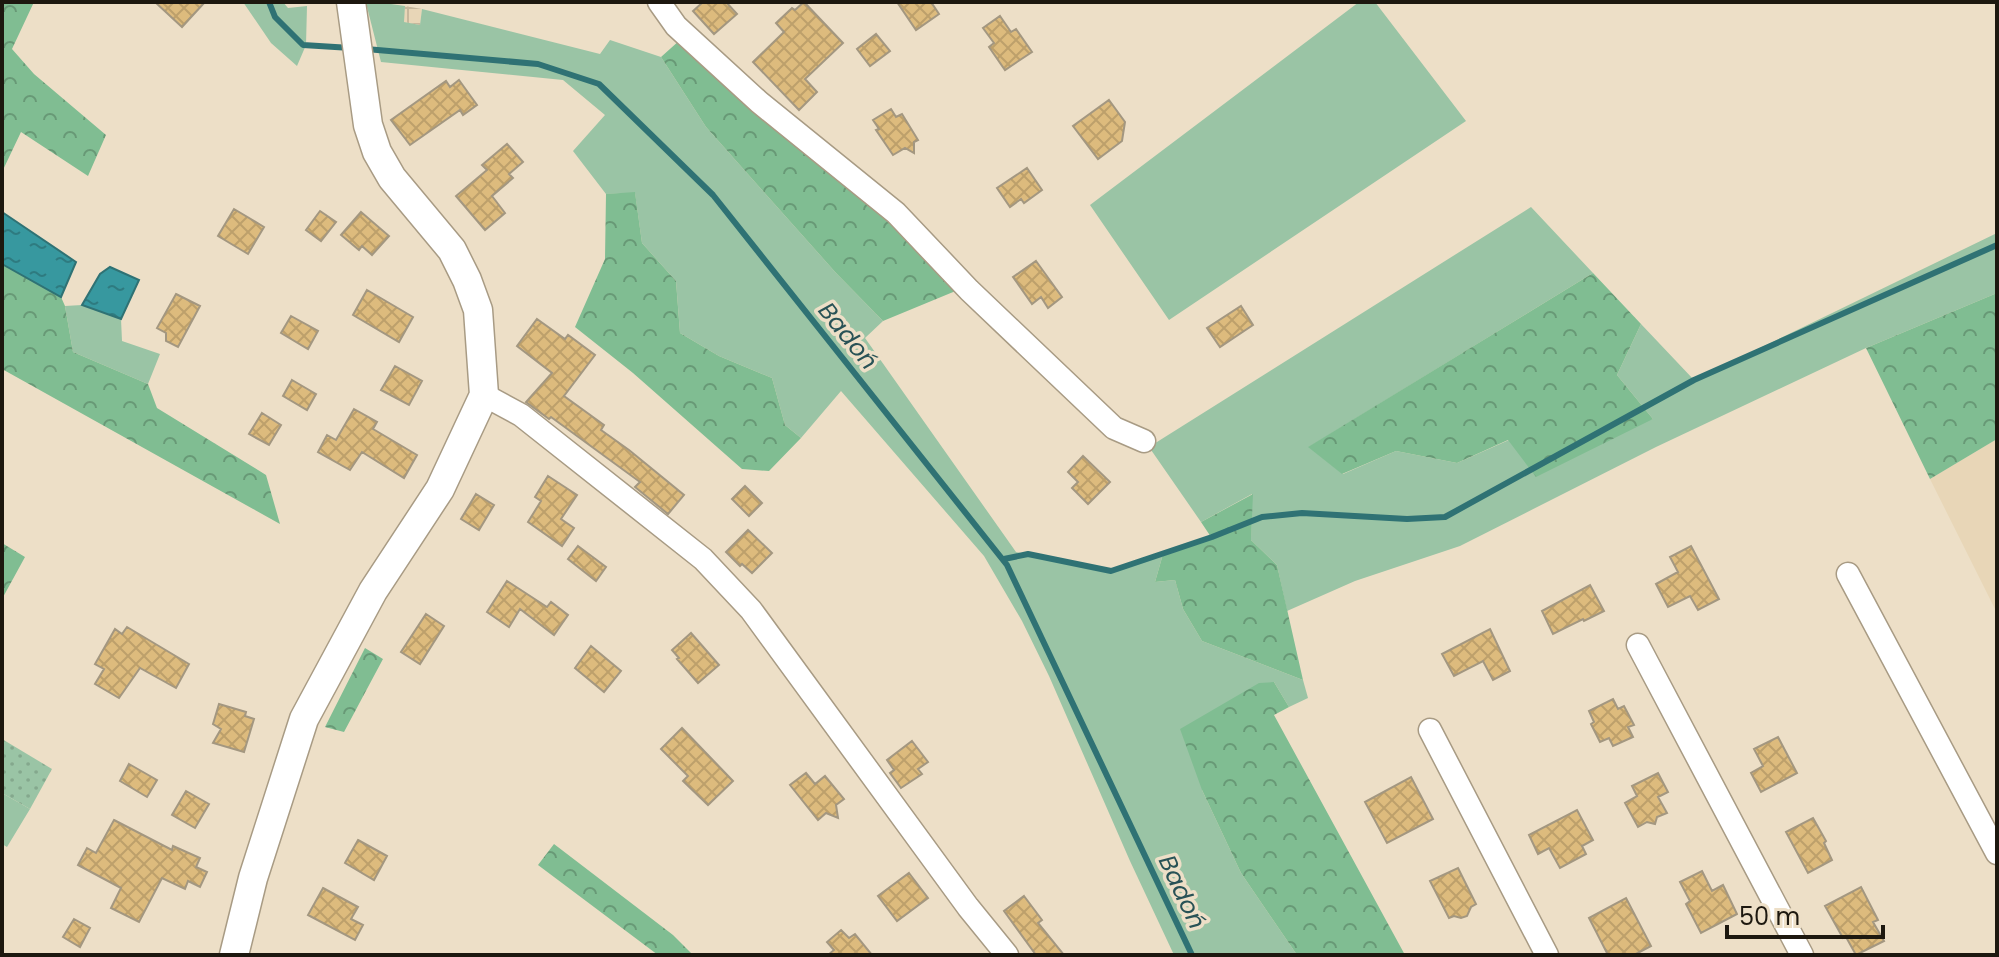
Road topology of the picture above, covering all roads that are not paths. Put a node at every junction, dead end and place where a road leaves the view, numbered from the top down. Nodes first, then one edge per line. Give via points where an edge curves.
1 (351, 2) edge
2 (659, 2) edge
3 (484, 395) junction
4 (1144, 441) dead end
5 (1848, 574) dead end
6 (1638, 645) dead end
7 (1430, 730) dead end
8 (1997, 853) edge
9 (234, 955) edge
10 (1007, 955) edge
11 (1547, 955) edge
12 (1802, 955) edge

1 - 3 street via 368,125 377,152 452,250 467,280 478,310
2 - 4 street via 676,26 759,102 896,213 1114,428
3 - 9 street via 440,489 373,591 304,719
3 - 10 street via 521,415 703,559 751,610
5 - 8 street
6 - 12 street
7 - 11 street

